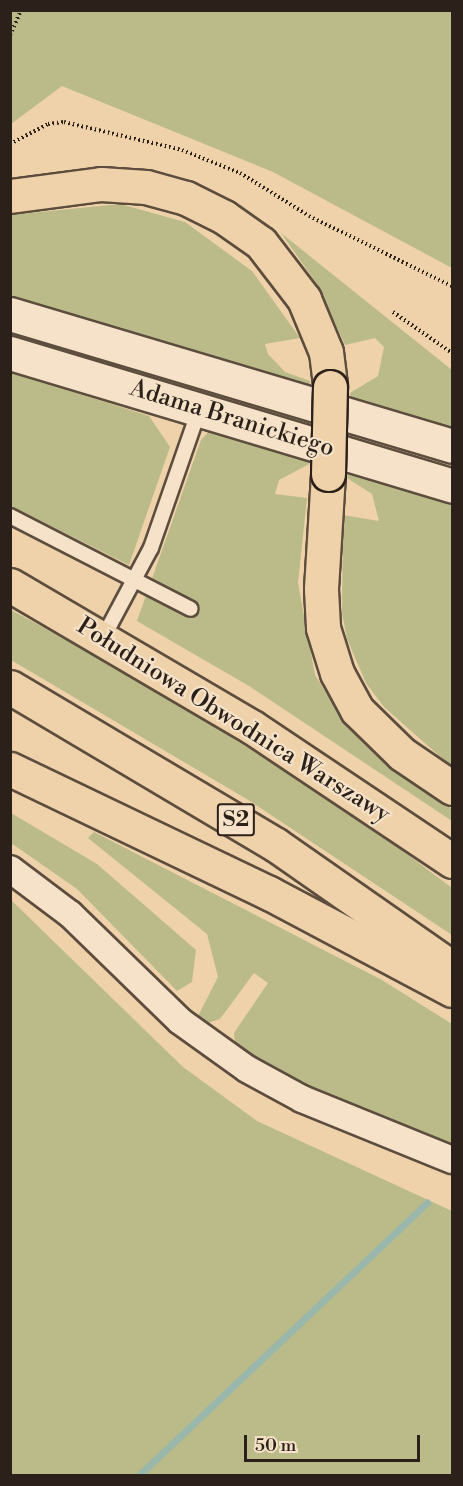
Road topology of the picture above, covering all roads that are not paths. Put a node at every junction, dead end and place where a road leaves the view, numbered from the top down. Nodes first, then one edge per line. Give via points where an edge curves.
1 (10, 196) edge
2 (10, 314) edge
3 (10, 353) edge
4 (200, 408) junction
5 (453, 446) edge
6 (453, 486) edge
7 (10, 516) edge
8 (135, 581) junction
9 (10, 585) edge
10 (191, 609) dead end
11 (104, 636) junction
12 (10, 687) edge
13 (10, 769) edge
14 (453, 788) edge
15 (453, 861) edge
16 (10, 868) edge
17 (453, 968) edge
18 (453, 990) edge
19 (453, 1160) edge

1 - 14 highway, bridge via 101,184 146,187 186,198 224,217 261,243 304,299 326,352 330,387 321,589 323,628 337,673 357,710 402,754
2 - 5 main road, Adama Branickiego
3 - 4 main road, Adama Branickiego
4 - 6 main road, Adama Branickiego
4 - 8 lane via 173,493
7 - 8 lane
8 - 10 lane
8 - 11 lane
9 - 11 highway, Południowa Obwodnica Warszawy
11 - 15 highway, Południowa Obwodnica Warszawy
12 - 17 highway, S2 via 276,845
13 - 18 highway via 269,893
16 - 19 street via 70,914 180,1021 247,1069 302,1099

